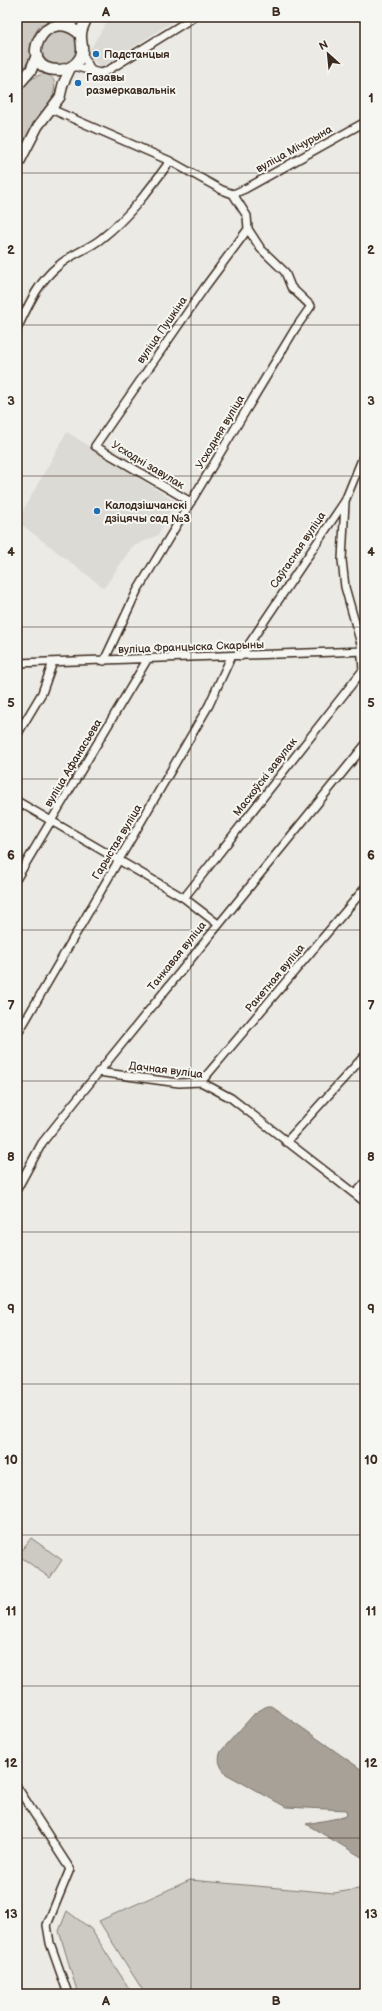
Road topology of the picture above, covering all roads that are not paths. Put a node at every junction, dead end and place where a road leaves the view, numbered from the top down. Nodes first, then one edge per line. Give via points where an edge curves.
1 (80, 17) edge
2 (87, 17) edge
3 (194, 17) edge
4 (66, 23) junction
5 (80, 36) junction
6 (82, 53) junction
7 (37, 55) junction
8 (72, 67) junction
9 (50, 68) junction
10 (31, 70) junction
11 (91, 70) junction
12 (62, 84) junction
13 (17, 86) edge
14 (51, 109) junction
15 (365, 122) edge
16 (170, 161) junction
17 (17, 167) edge
18 (233, 194) junction
19 (248, 229) junction
20 (17, 329) edge
21 (95, 446) joint
22 (365, 452) edge
23 (345, 500) junction
24 (191, 502) junction
25 (363, 651) edge
26 (242, 656) junction
27 (231, 657) junction
28 (146, 660) junction
29 (104, 661) junction
30 (17, 662) edge
31 (53, 662) junction
32 (364, 672) edge
33 (17, 735) edge
34 (365, 745) edge
35 (17, 801) edge
36 (52, 820) junction
37 (119, 858) junction
38 (17, 878) edge
39 (365, 888) edge
40 (184, 898) junction
41 (218, 924) junction
42 (17, 1035) edge
43 (365, 1055) edge
44 (98, 1072) junction
45 (201, 1082) junction
46 (286, 1142) junction
47 (365, 1184) edge
48 (17, 1189) edge
49 (355, 1194) junction
50 (365, 1202) edge
51 (17, 1787) edge
52 (68, 1994) edge

1 - 4 main road
2 - 5 main road
3 - 11 street via 107,71 100,73
4 - 5 main road
4 - 7 main road via 52,23 41,30 36,42
5 - 6 main road via 83,44
6 - 8 main road
6 - 11 street
7 - 9 main road
7 - 10 main road
8 - 9 main road via 59,70
8 - 11 street
8 - 12 street
9 - 10 main road via 40,67
9 - 12 street
10 - 13 main road
12 - 14 street via 60,97
14 - 16 street
14 - 17 street via 38,126
15 - 18 street, вуліца Мічурына
16 - 18 street
16 - 20 street via 136,207 119,223 101,239 57,266 34,295
18 - 19 street via 247,216
19 - 21 street, вуліца Пушкіна
19 - 24 street, Усходняя вуліца via 261,249 285,272 291,286 311,306
21 - 24 street, Усходні завулак
22 - 23 street, Саўгасная вуліца
23 - 25 street via 342,560 345,587
23 - 26 street, Саўгасная вуліца
24 - 29 street, Усходняя вуліца via 137,590
25 - 26 street, вуліца Францыска Скарыны
25 - 32 street
26 - 27 street, вуліца Францыска Скарыны
27 - 28 street, вуліца Францыска Скарыны
27 - 37 street, Гарыстая вуліца via 210,705
28 - 29 street, вуліца Францыска Скарыны
28 - 36 street, вуліца Афанасьева
29 - 31 street, вуліца Францыска Скарыны
30 - 31 street, вуліца Францыска Скарыны
31 - 33 street via 42,693
32 - 40 street, Маскоўскі завулак
34 - 41 street, Танкавая вуліца
35 - 36 street
36 - 37 street
36 - 38 street, вуліца Афанасьева
37 - 40 street
37 - 42 street, Гарыстая вуліца
39 - 45 street, Ракетная вуліца
40 - 41 street
41 - 44 street, Танкавая вуліца
43 - 46 street
44 - 45 street, Дачная вуліца via 179,1083
44 - 48 street, Танкавая вуліца via 42,1143
45 - 46 street, Дачная вуліца via 231,1098
46 - 49 street, Дачная вуліца
47 - 49 street
49 - 50 street, Дачная вуліца
51 - 52 street via 70,1869 47,1925 50,1943

